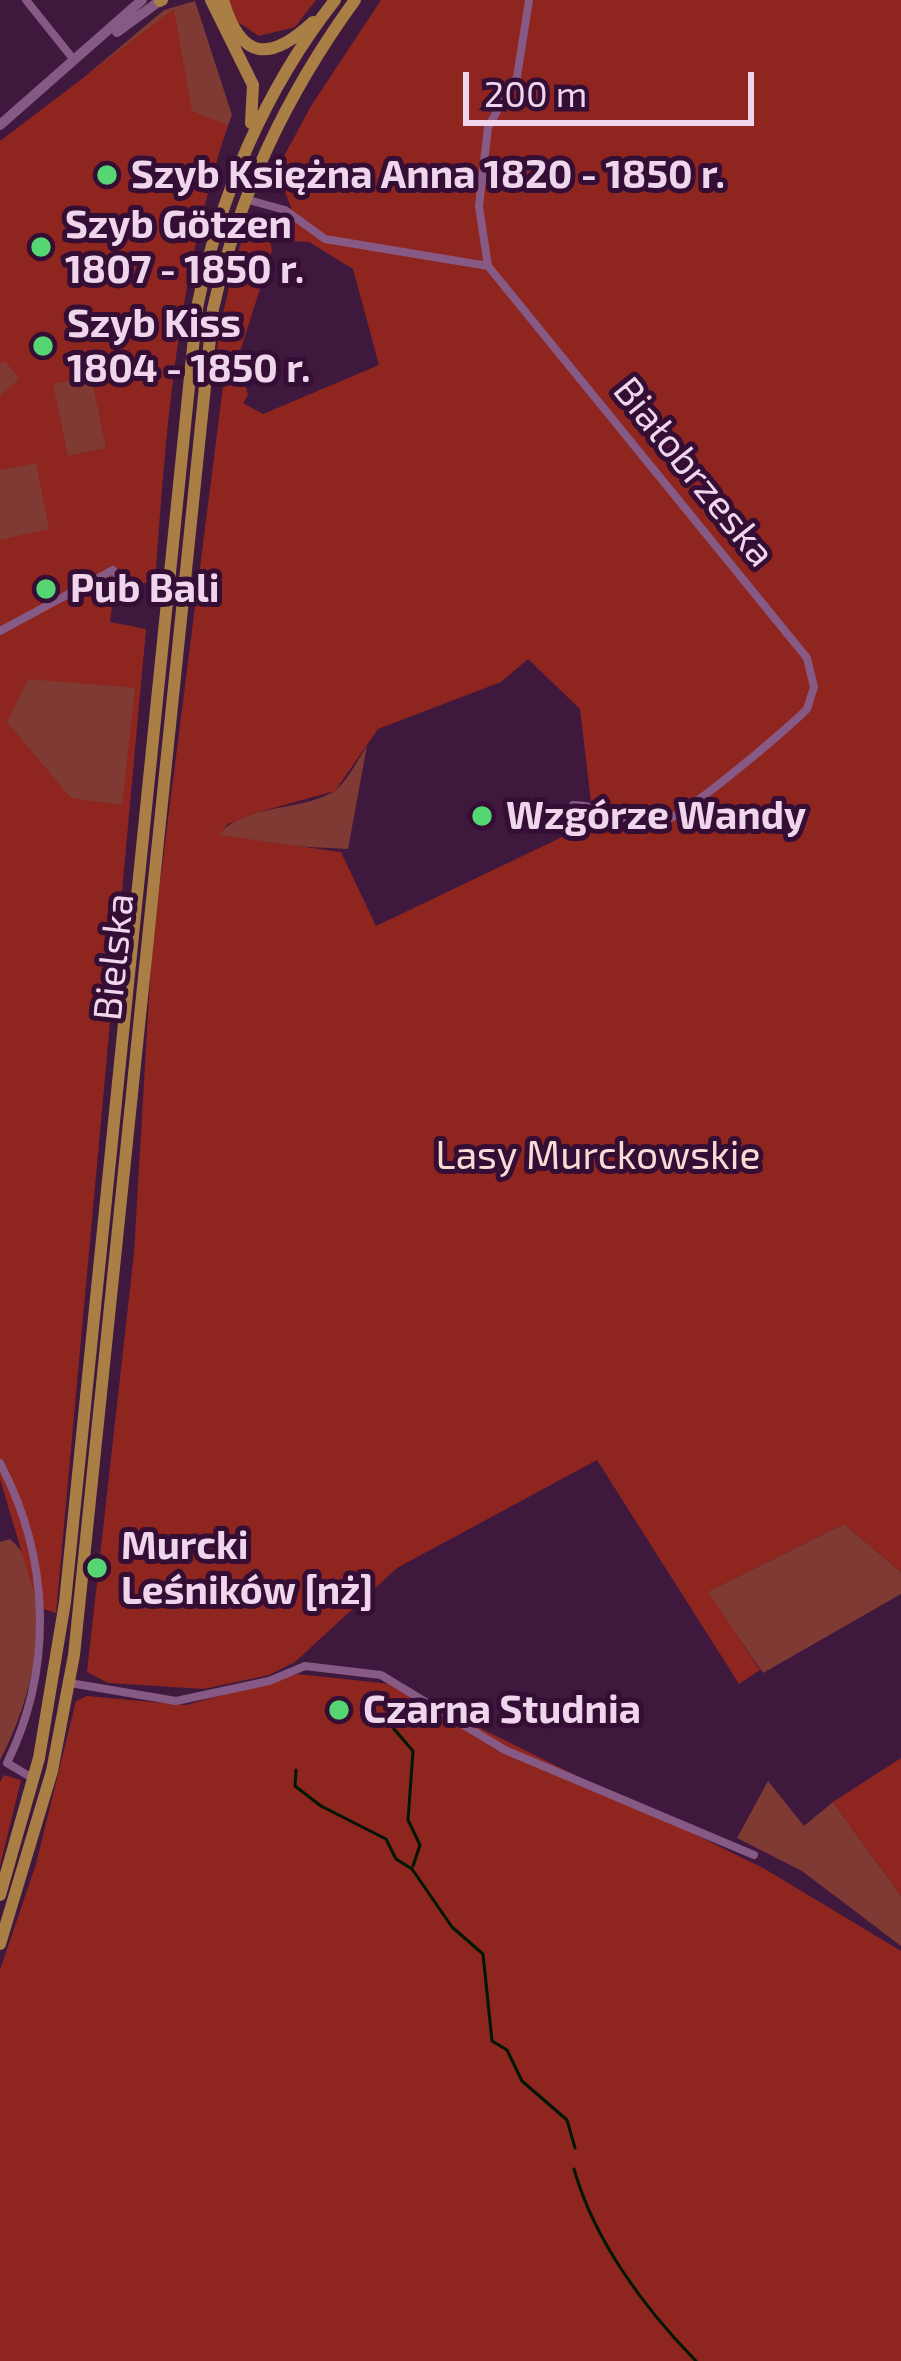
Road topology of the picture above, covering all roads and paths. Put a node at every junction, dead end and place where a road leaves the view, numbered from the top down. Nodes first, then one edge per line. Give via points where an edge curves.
1 (26, 0) edge
2 (142, 0) edge
3 (161, 0) edge
4 (355, 0) edge
5 (529, 0) edge
6 (217, 3) edge
7 (331, 5) edge
8 (76, 62) junction
9 (0, 125) edge
10 (242, 159) junction
11 (244, 199) junction
12 (488, 266) junction
13 (126, 588) dead end
14 (0, 632) edge
15 (574, 805) dead end
16 (0, 1463) edge
17 (70, 1683) junction
18 (34, 1779) junction
19 (754, 1856) dead end
20 (0, 1895) edge
21 (0, 1945) edge

1 - 8 street
2 - 8 street
3 - 8 street
4 - 11 main road, Bielska via 301,80
5 - 12 street via 518,77 488,127 479,206
6 - 7 main road via 241,40 265,51 287,44
6 - 10 main road via 256,94
7 - 10 main road, Bielska
8 - 9 street
10 - 18 main road, Bielska via 201,287 188,366 65,1602
11 - 12 street via 285,210 325,238
11 - 17 main road, Bielska via 204,368
12 - 15 street, Białobrzeska via 814,675 807,709 681,814 655,824
13 - 14 street via 113,570
16 - 18 street via 28,1532 42,1621 32,1692 7,1763
17 - 19 street via 176,1700 305,1666 381,1675 505,1750
17 - 21 main road, Bielska
18 - 20 main road, Bielska

